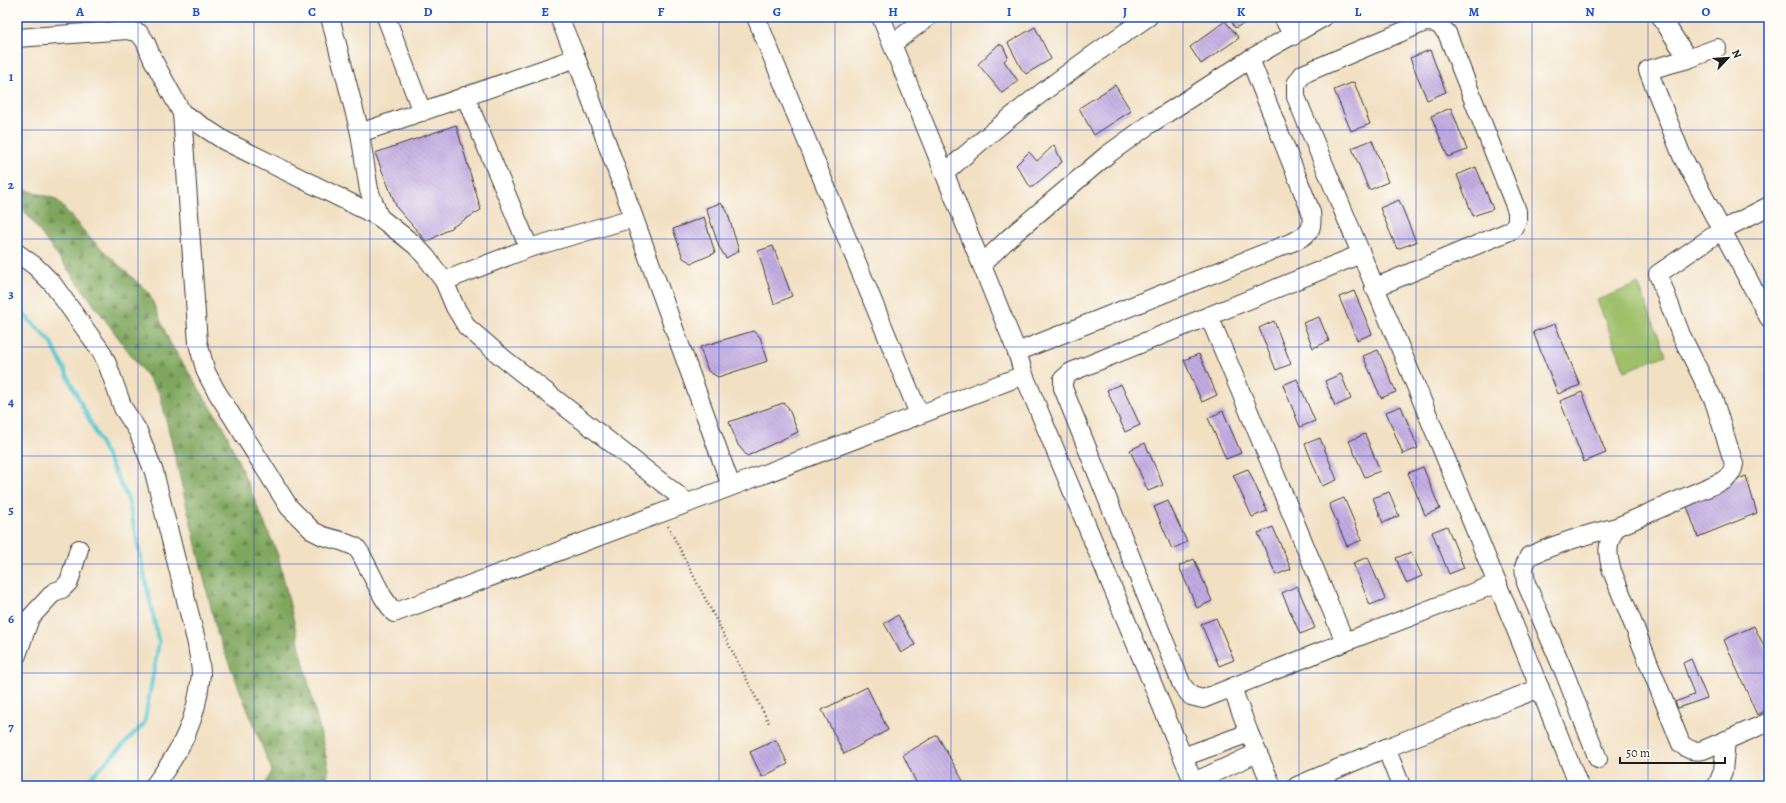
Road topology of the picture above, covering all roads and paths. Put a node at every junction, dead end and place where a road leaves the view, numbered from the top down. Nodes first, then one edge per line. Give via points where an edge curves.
1 (330, 17) edge
2 (386, 17) edge
3 (559, 17) edge
4 (756, 17) edge
5 (881, 17) edge
6 (928, 17) edge
7 (1148, 17) edge
8 (1283, 17) edge
9 (1324, 17) edge
10 (1661, 17) edge
11 (1293, 36) junction
12 (17, 38) edge
13 (892, 44) junction
14 (1717, 48) dead end
15 (576, 58) junction
16 (1250, 59) junction
17 (1688, 59) junction
18 (465, 96) junction
19 (422, 112) junction
20 (182, 113) junction
21 (360, 133) junction
22 (945, 173) junction
23 (1769, 206) edge
24 (379, 217) junction
25 (633, 218) junction
26 (1722, 230) junction
27 (529, 248) junction
28 (17, 253) edge
29 (1361, 254) junction
30 (982, 264) junction
31 (444, 281) junction
32 (1374, 288) junction
33 (1209, 316) junction
34 (1769, 318) edge
35 (1017, 352) junction
36 (1024, 375) junction
37 (919, 414) junction
38 (731, 486) junction
39 (688, 503) junction
40 (662, 513) junction
41 (1617, 527) junction
42 (79, 548) dead end
43 (1498, 583) junction
44 (1344, 642) junction
45 (17, 655) edge
46 (1232, 688) junction
47 (1540, 688) junction
48 (1769, 722) edge
49 (769, 723) dead end
50 (1249, 733) junction
51 (1726, 740) junction
52 (1386, 748) junction
53 (1257, 753) junction
54 (1183, 757) junction
55 (1598, 759) dead end
56 (1195, 784) edge
57 (154, 786) edge
58 (1272, 786) edge
59 (1297, 786) edge
60 (1401, 786) edge
61 (1579, 786) edge
62 (1718, 786) edge

1 - 21 street
2 - 19 street
3 - 15 street
4 - 37 street
5 - 13 street
6 - 13 street
7 - 22 street via 1014,113
8 - 11 street
9 - 11 street
10 - 17 street
11 - 16 street
12 - 20 street via 127,30 139,34
13 - 22 street
14 - 17 street
15 - 18 street
15 - 25 street
16 - 30 street via 1107,155
16 - 35 street via 1311,212 1310,230 1296,241
17 - 26 street via 1648,70 1682,156
18 - 19 street
18 - 27 street
19 - 21 street
20 - 24 street via 225,141
20 - 40 street via 198,343 206,372 288,507 313,531 356,547 394,613
21 - 24 street via 369,190
22 - 30 street
23 - 26 street
24 - 31 street via 416,245
25 - 27 street
25 - 38 street
26 - 34 street
26 - 41 street via 1658,274 1677,325 1714,401 1734,464 1733,471 1725,480
27 - 31 street
28 - 57 street via 52,283 101,351 123,408 138,431 154,472 197,644 201,673 196,704 185,739
29 - 32 street
29 - 32 street via 1296,97 1296,84 1303,74 1425,22 1437,23 1447,33 1517,211 1517,222 1512,230
29 - 33 street
30 - 35 street
31 - 39 street via 467,327
32 - 43 street
33 - 44 street
33 - 46 street via 1071,372 1063,379 1063,388 1182,685 1192,696 1203,699
35 - 36 street
36 - 37 street
36 - 54 street
37 - 38 street
38 - 39 street
39 - 40 street
40 - 49 path
41 - 51 street via 1608,545 1609,560 1681,744 1694,752
41 - 55 street via 1583,535 1544,549 1529,556 1524,567 1526,583
42 - 45 street via 69,582 54,592 30,618
43 - 44 street
43 - 47 street
44 - 46 street
46 - 50 street
47 - 52 street
47 - 61 street
48 - 51 street
50 - 53 street
50 - 54 street
51 - 62 street via 1723,771
52 - 59 street
52 - 60 street
53 - 56 street
53 - 58 street
54 - 56 street

